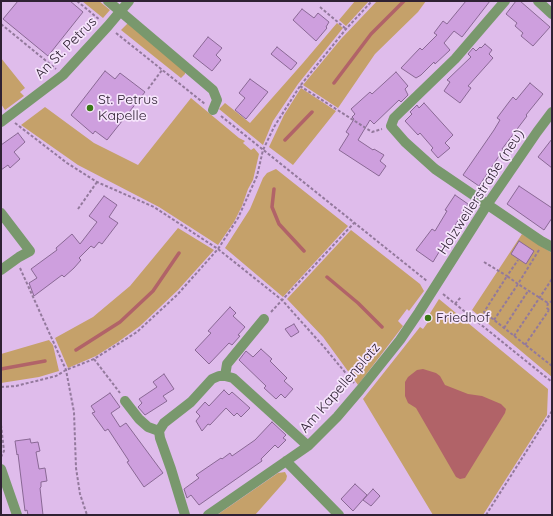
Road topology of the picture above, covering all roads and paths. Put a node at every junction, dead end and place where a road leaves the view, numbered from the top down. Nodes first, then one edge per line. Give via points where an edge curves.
1 (77, 1) edge
2 (108, 1) edge
3 (128, 1) edge
4 (372, 1) edge
5 (505, 1) edge
6 (538, 1) edge
7 (320, 7) dead end
8 (121, 11) junction
9 (552, 14) edge
10 (1, 24) edge
11 (108, 26) junction
12 (346, 29) junction
13 (162, 70) junction
14 (63, 75) junction
15 (300, 86) junction
16 (148, 89) dead end
17 (213, 110) junction
18 (552, 112) edge
19 (5, 120) edge
20 (390, 126) junction
21 (263, 150) junction
22 (97, 182) junction
23 (487, 205) junction
24 (78, 209) dead end
25 (1, 213) edge
26 (354, 223) junction
27 (552, 246) edge
28 (218, 249) junction
29 (539, 250) dead end
30 (16, 259) junction
31 (518, 260) dead end
32 (484, 262) dead end
33 (1, 270) edge
34 (507, 276) junction
35 (552, 279) edge
36 (518, 284) junction
37 (436, 288) junction
38 (528, 291) junction
39 (460, 297) dead end
40 (540, 298) junction
41 (282, 300) junction
42 (552, 301) edge
43 (548, 303) junction
44 (455, 304) junction
45 (551, 310) edge
46 (264, 319) joint
47 (494, 320) junction
48 (504, 328) junction
49 (514, 336) junction
50 (525, 345) junction
51 (94, 359) junction
52 (552, 366) edge
53 (66, 370) junction
54 (224, 376) junction
55 (552, 382) edge
56 (1, 387) edge
57 (360, 390) junction
58 (125, 401) joint
59 (552, 411) edge
60 (1, 425) edge
61 (159, 431) junction
62 (308, 446) junction
63 (1, 458) edge
64 (286, 461) junction
65 (1, 469) edge
66 (17, 515) edge
67 (87, 515) edge
68 (185, 515) edge
69 (208, 515) edge
70 (339, 515) edge
71 (486, 515) edge

1 - 11 path
2 - 8 street
3 - 8 street, An St. Petrus
4 - 12 path
5 - 20 street via 455,59 394,118
6 - 9 street
7 - 12 path
8 - 11 street, An St. Petrus
8 - 17 street via 213,90 217,100
10 - 14 path
11 - 13 path
11 - 14 street, An St. Petrus
12 - 15 path
13 - 16 path
13 - 17 path
14 - 19 street, An St. Petrus
15 - 20 path via 372,132
15 - 21 path via 274,126
17 - 21 path
18 - 23 street, Holzweilerstraße (neu)
19 - 22 path
20 - 23 street via 435,169
21 - 26 path
21 - 28 path via 257,176 238,218
22 - 24 path
22 - 28 path via 154,207
23 - 27 street
23 - 37 street, Holzweilerstraße (neu)
25 - 30 street via 30,251
26 - 37 path
26 - 41 path
28 - 41 path
28 - 51 path via 177,295 137,332
29 - 36 path
30 - 33 street
30 - 53 path
31 - 34 path
32 - 34 path
34 - 36 path
34 - 47 path via 484,312
35 - 40 path
36 - 38 path
36 - 47 path
37 - 44 path
37 - 57 street, Am Kapellenplatz via 400,340
38 - 40 path
38 - 48 path
39 - 44 path
40 - 43 path
40 - 49 path
41 - 46 path
41 - 57 path
42 - 43 path
43 - 45 path via 547,308
44 - 55 path
45 - 50 path
46 - 54 street via 227,364
47 - 48 path
48 - 49 path
49 - 50 path
50 - 52 path
51 - 53 path
51 - 58 path
53 - 56 path via 56,376
53 - 67 path via 74,412 76,468 80,494
54 - 61 street via 212,379 191,402 164,423
54 - 62 street via 233,378
57 - 62 street, Am Kapellenplatz
58 - 61 street via 148,427
59 - 71 path
60 - 63 path via 4,451
61 - 68 street
62 - 64 street, Am Kapellenplatz
64 - 69 street, Am Kapellenplatz
64 - 70 street
65 - 66 street

